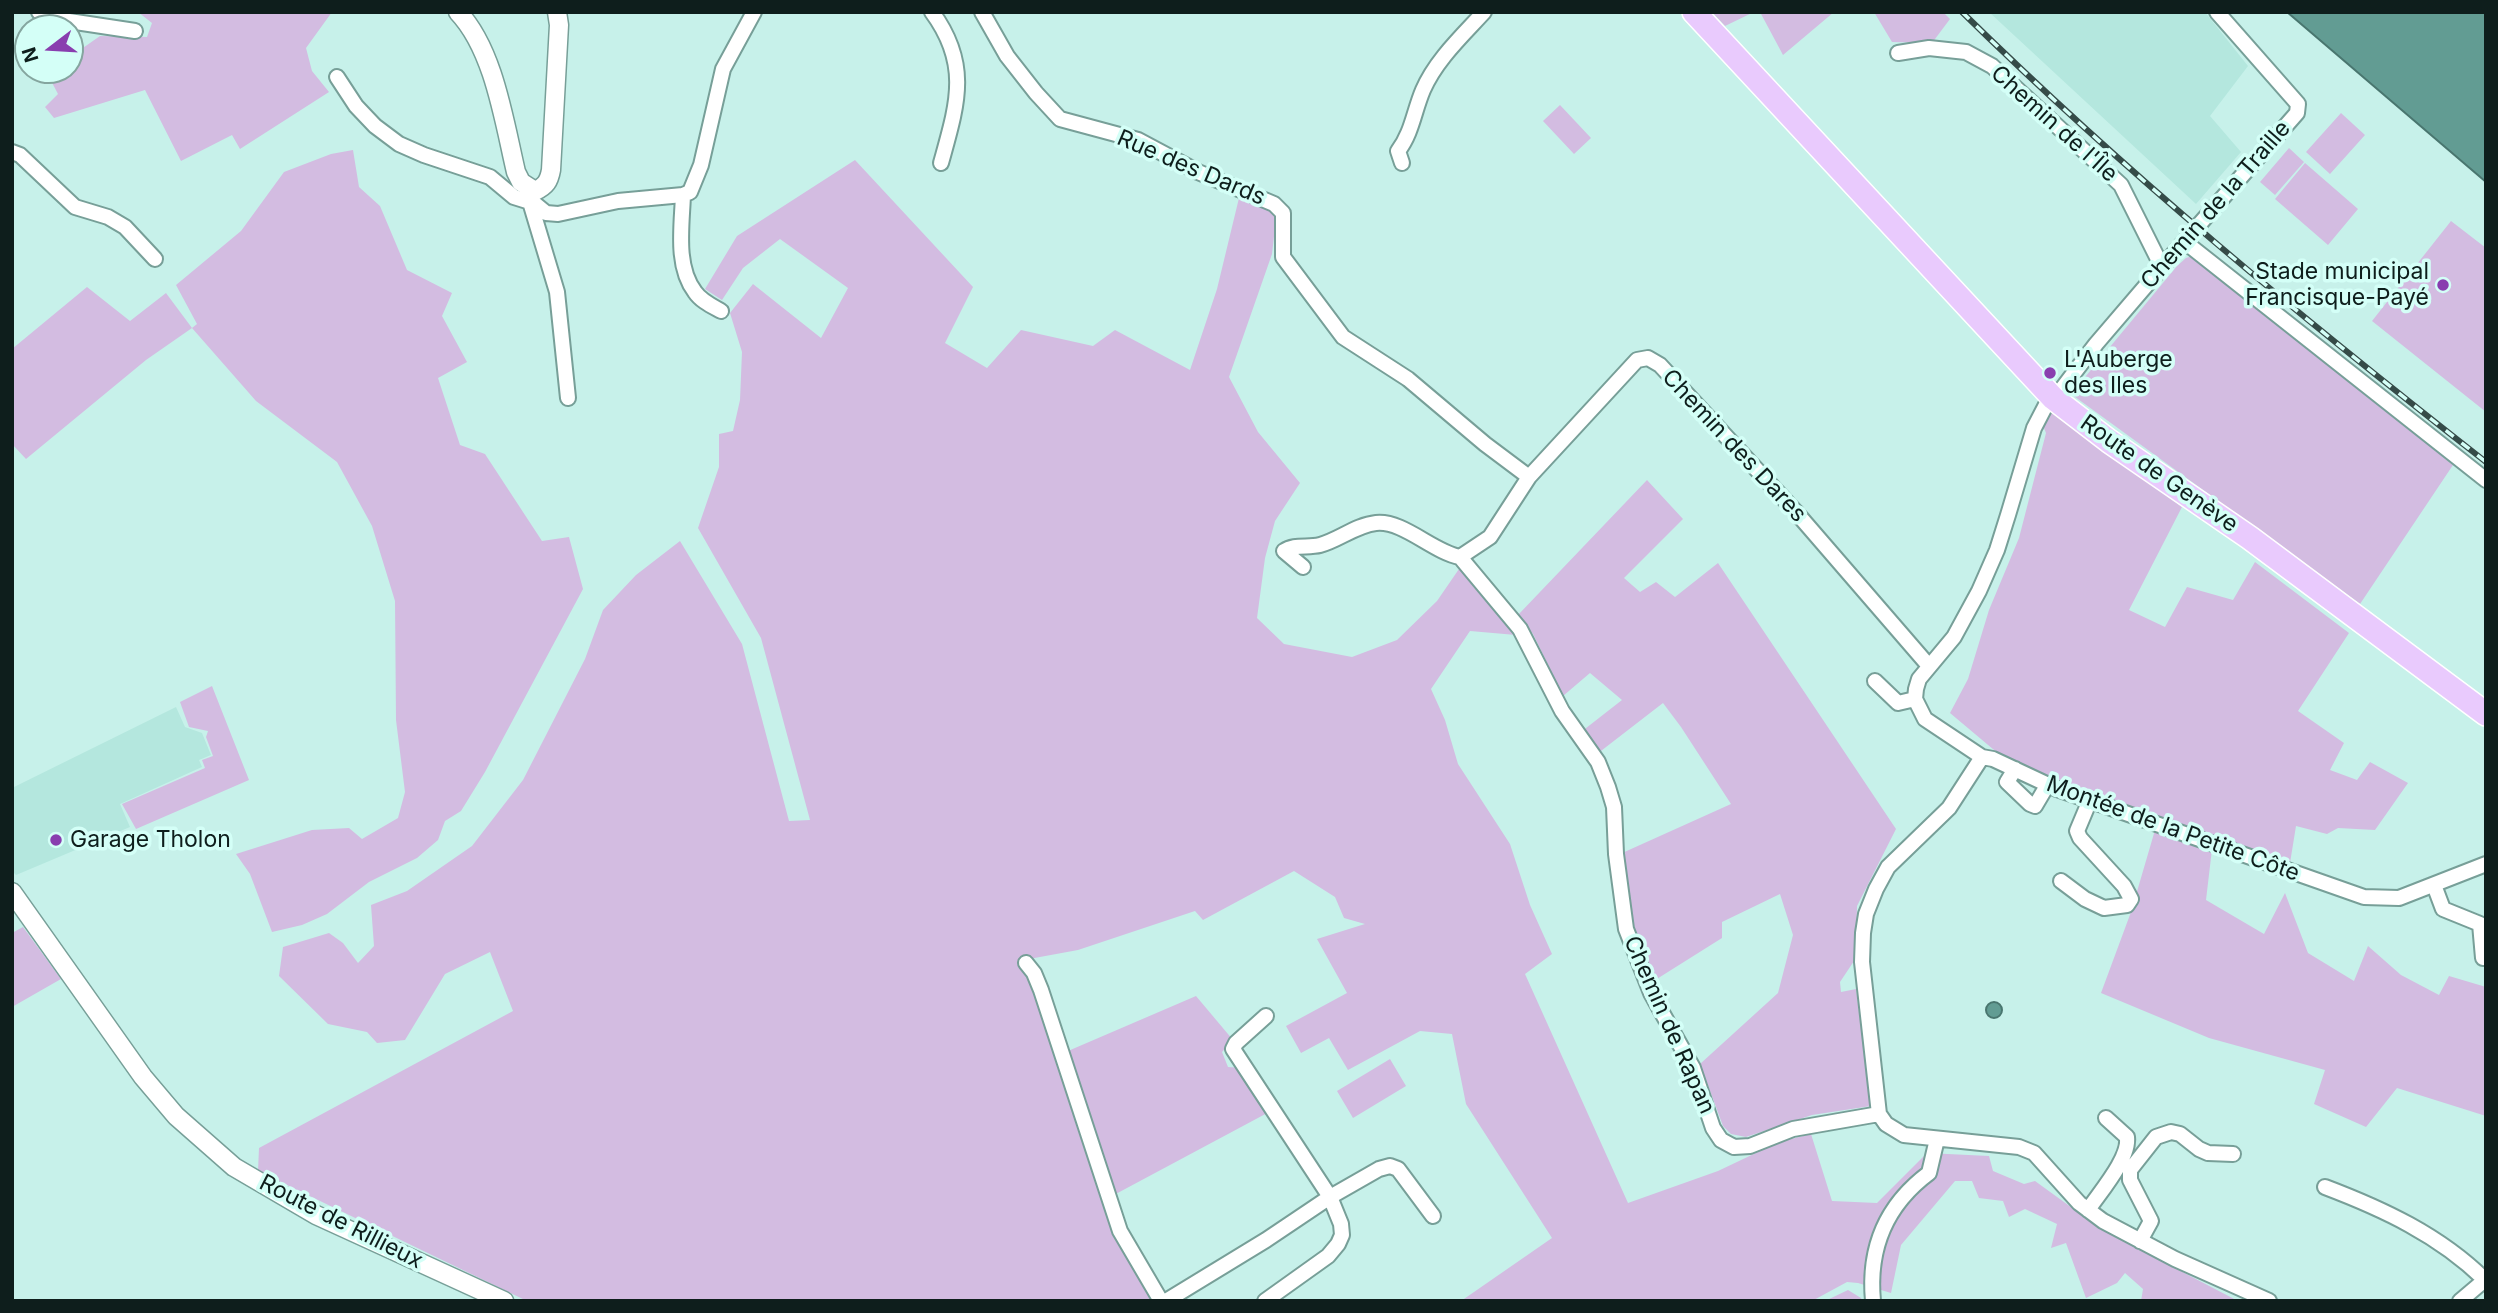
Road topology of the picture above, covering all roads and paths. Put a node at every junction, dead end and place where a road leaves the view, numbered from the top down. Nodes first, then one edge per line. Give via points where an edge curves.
1 (38, 12) edge
2 (458, 12) edge
3 (557, 12) edge
4 (754, 12) edge
5 (932, 12) edge
6 (982, 12) edge
7 (1484, 12) edge
8 (1694, 12) edge
9 (2217, 12) edge
10 (135, 31) dead end
11 (1898, 53) dead end
12 (337, 77) dead end
13 (12, 152) edge
14 (941, 163) dead end
15 (1402, 163) dead end
16 (529, 195) junction
17 (683, 195) junction
18 (2185, 242) junction
19 (155, 260) dead end
20 (2162, 267) junction
21 (721, 311) dead end
22 (568, 398) dead end
23 (2053, 398) junction
24 (1529, 477) junction
25 (2486, 481) edge
26 (1460, 557) junction
27 (1303, 568) dead end
28 (1929, 666) junction
29 (1875, 681) dead end
30 (1915, 699) junction
31 (2486, 714) edge
32 (1982, 757) junction
33 (2015, 769) junction
34 (2048, 784) junction
35 (2090, 800) junction
36 (2486, 864) edge
37 (2061, 881) dead end
38 (2434, 886) junction
39 (12, 892) edge
40 (2483, 958) dead end
41 (1026, 962) dead end
42 (1266, 1016) dead end
43 (1880, 1114) junction
44 (2106, 1118) dead end
45 (1937, 1139) junction
46 (2233, 1154) dead end
47 (2325, 1187) dead end
48 (1330, 1196) junction
49 (2088, 1210) junction
50 (1433, 1216) dead end
51 (2140, 1241) junction
52 (2485, 1279) edge
53 (504, 1301) edge
54 (1161, 1301) edge
55 (1166, 1301) edge
56 (1265, 1301) edge
57 (1873, 1301) edge
58 (2269, 1301) edge
59 (2460, 1301) edge

1 - 10 street
2 - 16 street via 478,37 516,172
3 - 16 street via 551,170 544,187
4 - 17 street via 723,69 701,165 690,192
5 - 14 street via 955,55 958,73
6 - 24 street, Rue des Dards via 996,41 1060,119 1138,140 1273,204 1283,213 1283,257 1343,337 1408,379
7 - 15 street via 1443,57 1422,90 1406,141 1398,151
8 - 23 main road, Route de Genève
9 - 18 street, Chemin de la Traille via 2298,104 2297,113
11 - 20 street, Chemin de l'Île via 1929,48 1966,52 1992,66 2121,185
12 - 16 street via 356,106 399,144 490,177 514,197
13 - 19 street via 75,206 125,227
16 - 17 street via 546,213 558,214 618,201
16 - 22 street via 557,292
17 - 21 street via 684,267 695,292
18 - 20 street, Chemin de la Traille
18 - 25 street
20 - 23 street, Chemin de la Traille
23 - 28 street, Chemin de la Traille via 2034,428 1997,550 1979,591 1954,637
23 - 31 main road, Route de Genève
24 - 26 street, Chemin des Dares via 1490,537
24 - 28 street, Chemin des Dares via 1637,360 1648,358 1660,365 1795,511
26 - 27 street via 1378,523 1320,545 1284,551
26 - 43 street, Chemin de Rapan via 1520,629 1562,711 1598,762 1614,807 1626,929 1651,993 1693,1068 1721,1140 1734,1147 1750,1146 1793,1129
28 - 30 street via 1919,679
29 - 30 street via 1898,703
30 - 32 street, Montée de la Petite Côte via 1925,719
32 - 33 street, Montée de la Petite Côte
32 - 43 street via 1949,807 1888,867 1866,914 1862,962
33 - 34 street, Montée de la Petite Côte
33 - 34 street via 2007,782 2035,806
34 - 35 street, Montée de la Petite Côte
35 - 37 street via 2077,831 2131,899 2127,905 2104,908
35 - 38 street, Montée de la Petite Côte via 2364,897 2399,898
36 - 38 street, Montée de la Petite Côte
38 - 40 street via 2443,909 2480,924
39 - 53 street, Route de Rillieux via 143,1077 176,1116 234,1167 316,1215
41 - 54 street via 1041,990 1120,1231
42 - 48 street via 1233,1049
43 - 45 street via 1894,1131
44 - 49 street via 2127,1137 2128,1145
45 - 49 street via 2019,1147 2034,1153
45 - 57 street via 1929,1173 1899,1201 1876,1244
46 - 51 street via 2208,1153 2171,1132 2151,1141 2130,1170 2130,1180 2151,1221
47 - 52 street via 2395,1215
48 - 50 street via 1390,1166
48 - 55 street
48 - 56 street via 1341,1224 1338,1244
49 - 51 street
51 - 58 street
52 - 59 street

